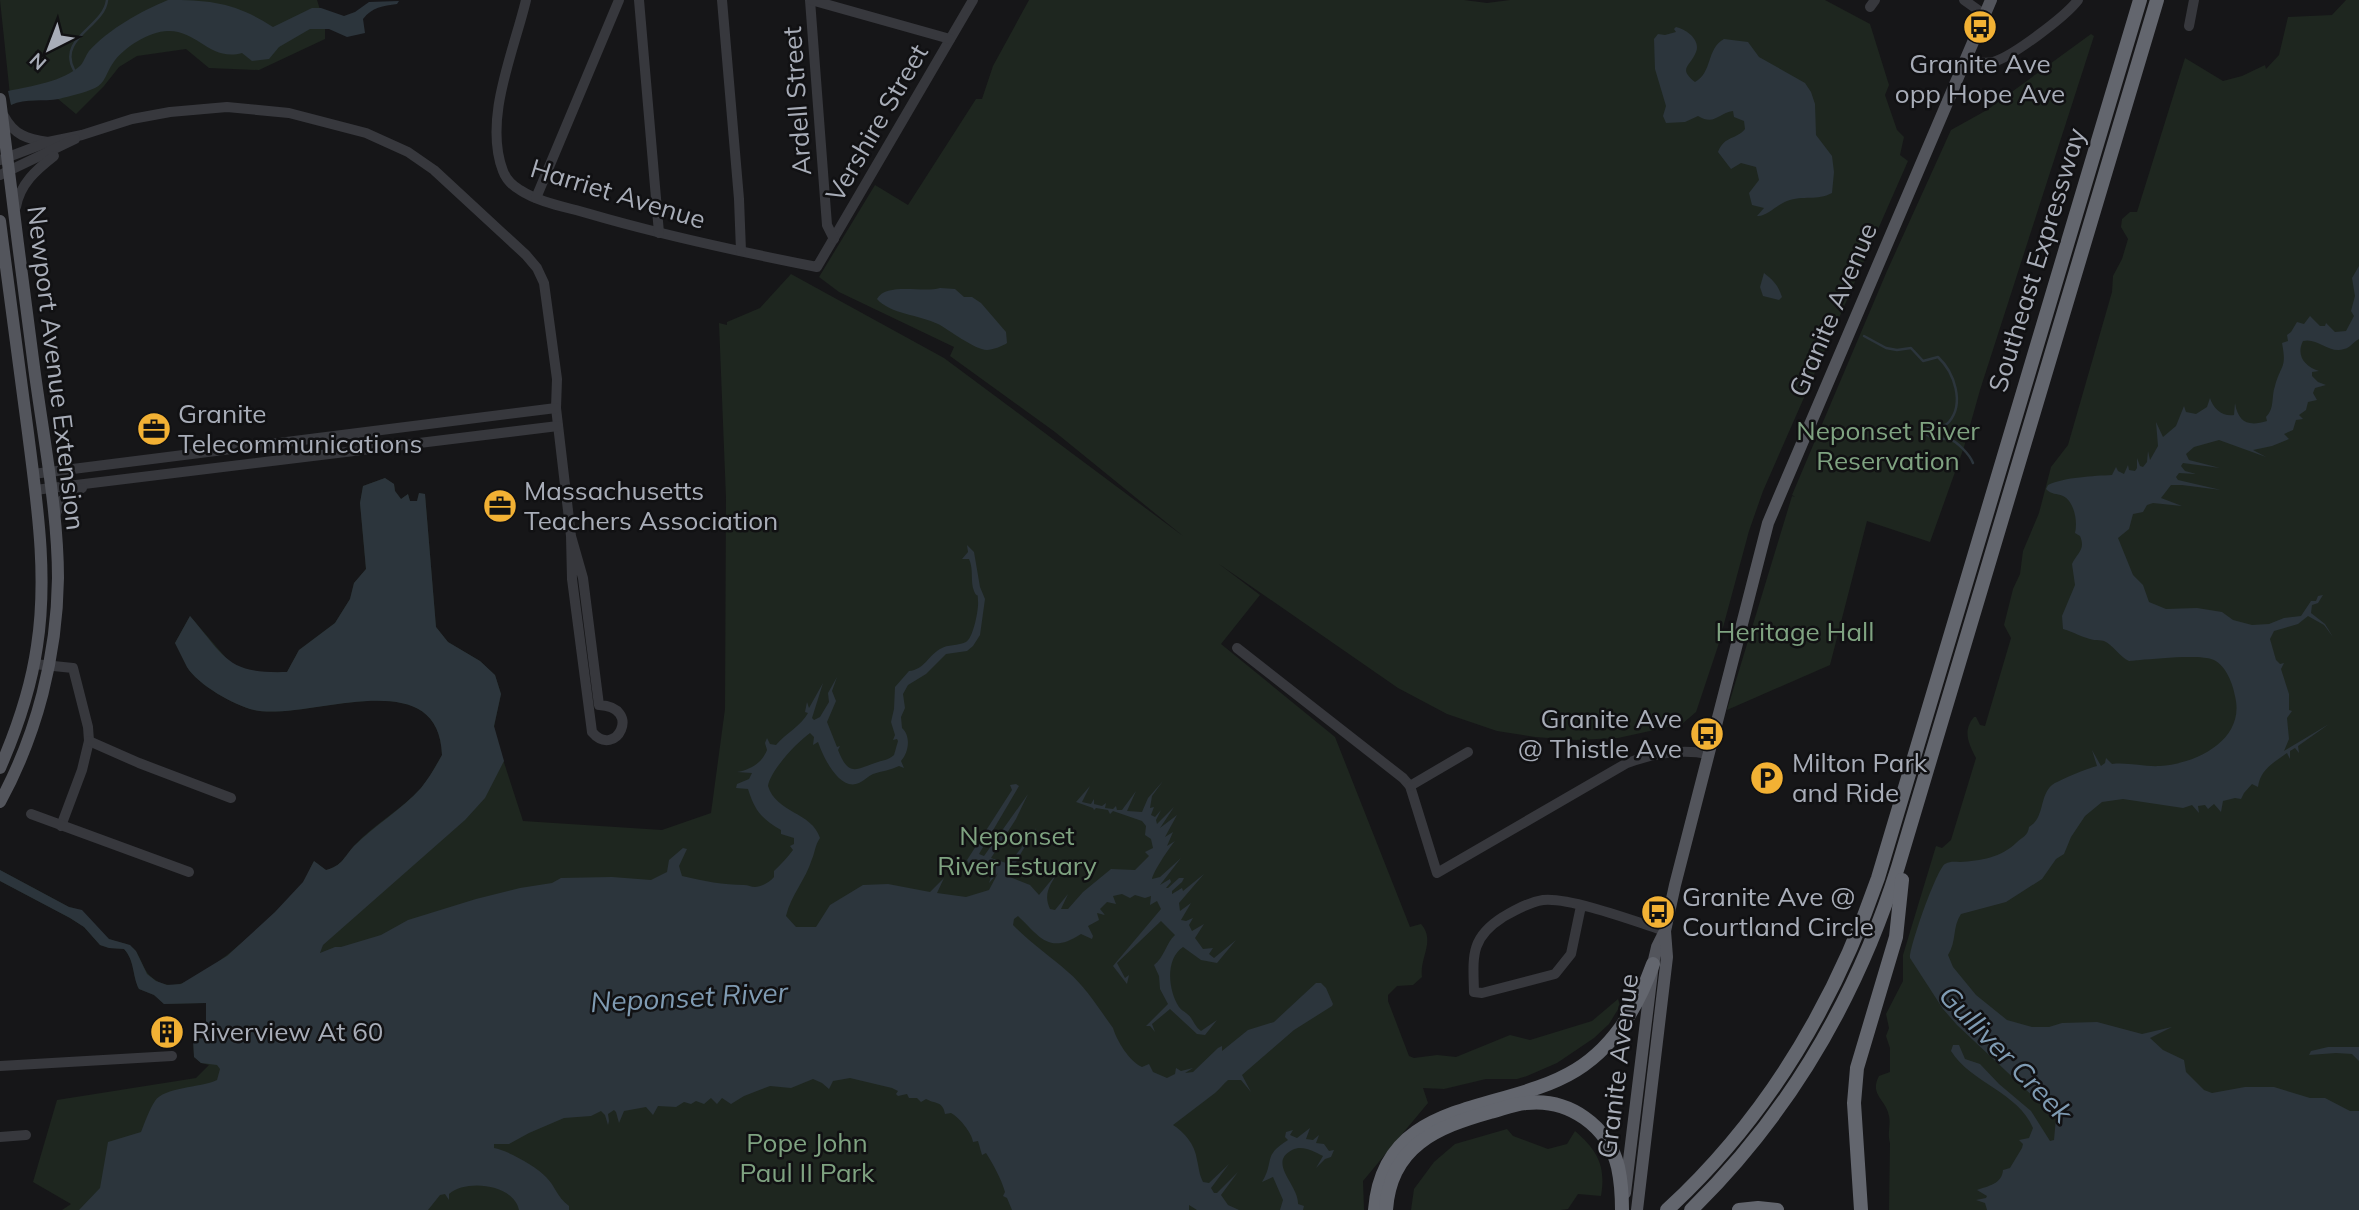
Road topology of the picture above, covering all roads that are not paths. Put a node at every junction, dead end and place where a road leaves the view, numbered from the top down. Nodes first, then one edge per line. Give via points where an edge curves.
1 (526, 0) edge
2 (619, 0) edge
3 (639, 0) edge
4 (722, 0) edge
5 (811, 0) edge
6 (973, 0) edge
7 (1964, 0) edge
8 (1992, 0) edge
9 (2078, 0) edge
10 (2140, 0) edge
11 (2147, 0) edge
12 (2157, 0) edge
13 (2167, 0) edge
14 (2194, 0) edge
15 (1985, 15) junction
16 (2189, 26) dead end
17 (950, 39) junction
18 (1966, 59) junction
19 (0, 99) edge
20 (2, 113) junction
21 (82, 135) junction
22 (48, 142) junction
23 (66, 146) junction
24 (4, 159) edge
25 (5, 174) edge
26 (536, 198) junction
27 (14, 214) junction
28 (0, 221) edge
29 (659, 233) junction
30 (834, 239) junction
31 (741, 251) junction
32 (817, 267) joint
33 (556, 408) junction
34 (558, 426) junction
35 (47, 472) junction
36 (33, 474) junction
37 (90, 484) junction
38 (50, 488) junction
39 (35, 490) junction
40 (53, 523) junction
41 (1237, 648) dead end
42 (34, 664) junction
43 (49, 665) junction
44 (594, 706) dead end
45 (89, 741) junction
46 (1468, 752) dead end
47 (1708, 754) junction
48 (0, 768) edge
49 (1410, 786) junction
50 (232, 798) dead end
51 (0, 802) edge
52 (31, 814) dead end
53 (61, 826) junction
54 (189, 872) dead end
55 (1902, 880) junction
56 (1581, 906) junction
57 (1665, 931) junction
58 (1653, 964) junction
59 (172, 1056) dead end
60 (0, 1066) edge
61 (26, 1135) dead end
62 (0, 1137) edge
63 (1375, 1210) edge
64 (1386, 1210) edge
65 (1623, 1210) edge
66 (1637, 1210) edge
67 (1667, 1210) edge
68 (1678, 1210) edge
69 (1691, 1210) edge
70 (1702, 1210) edge
71 (1739, 1210) edge
72 (1777, 1210) edge
73 (1861, 1210) edge

1 - 26 street, Harriet Avenue via 504,80 497,120 498,154 511,183
2 - 26 street
3 - 29 street
4 - 31 street
5 - 17 street
5 - 30 street, Ardell Street via 827,225
6 - 17 street, Vershire Street
7 - 15 street
8 - 15 main road, Granite Avenue
9 - 18 street via 2003,58 1987,63
10 - 67 highway, Southeast Expressway via 1857,936 1817,1018 1769,1095
11 - 68 highway via 1874,910 1838,995 1792,1074 1737,1147
12 - 69 highway via 1878,927 1840,1011 1809,1065 1756,1139
13 - 55 highway, Southeast Expressway
14 - 16 street
15 - 18 main road, Granite Avenue
17 - 30 street, Vershire Street
18 - 47 main road, Granite Avenue via 1768,523
19 - 20 main road, Newport Avenue Extension
20 - 22 street via 19,135
20 - 24 main road, Newport Avenue Extension
21 - 22 street
21 - 23 street
21 - 33 street via 170,112 242,107 337,124 408,152 448,182 527,255 540,273 557,379
22 - 24 street
23 - 25 street
23 - 27 street via 24,184
24 - 25 main road, Newport Avenue Extension
25 - 27 main road, Newport Avenue Extension
26 - 29 street, Harriet Avenue
27 - 35 main road, Newport Avenue Extension
28 - 36 main road, Newport Avenue Extension
29 - 31 street, Harriet Avenue
30 - 32 street, Vershire Street
31 - 32 street, Harriet Avenue
33 - 34 street
33 - 35 street
34 - 37 street
34 - 44 street via 571,536 583,578
35 - 36 street
35 - 38 main road, Newport Avenue Extension
36 - 39 main road, Newport Avenue Extension
37 - 38 street
37 - 40 street via 61,501
38 - 39 street
38 - 40 main road, Newport Avenue Extension
39 - 42 main road, Newport Avenue Extension via 42,587
40 - 43 main road, Newport Avenue Extension via 58,578
41 - 49 street
42 - 43 street
42 - 48 main road, Newport Avenue Extension via 22,713
43 - 45 street via 73,668
43 - 51 main road, Newport Avenue Extension via 30,737
45 - 50 street
45 - 53 street
46 - 49 street
47 - 49 street via 1691,751 1627,763 1437,873
47 - 57 main road, Granite Avenue
52 - 53 street
53 - 54 street
55 - 70 highway, Southeast Expressway via 1861,986 1815,1069 1762,1144
55 - 73 highway via 1896,937 1857,1068 1854,1103
56 - 56 street via 1555,900 1534,902 1491,925 1480,935 1473,956 1475,992 1555,974 1572,954
56 - 57 street
57 - 58 main road, Granite Avenue
57 - 66 main road, Granite Avenue via 1667,957
58 - 63 highway via 1624,1024 1588,1062 1555,1081 1440,1117 1410,1137 1382,1176
58 - 65 main road, Granite Avenue
59 - 60 street
61 - 62 street
64 - 65 highway via 1399,1167 1432,1133 1518,1104 1540,1102 1570,1109 1604,1136 1618,1167
71 - 72 highway

